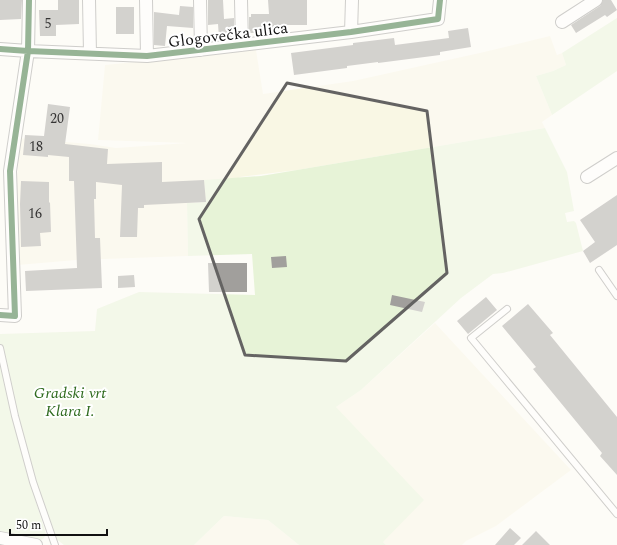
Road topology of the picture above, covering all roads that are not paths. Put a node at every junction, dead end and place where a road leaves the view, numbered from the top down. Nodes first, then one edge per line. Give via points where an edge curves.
1 (29, 0) edge
2 (89, 0) edge
3 (146, 0) edge
4 (200, 0) edge
5 (240, 0) edge
6 (352, 0) edge
7 (440, 0) edge
8 (596, 0) edge
9 (562, 22) dead end
10 (351, 32) junction
11 (242, 45) junction
12 (0, 49) edge
13 (201, 50) junction
14 (28, 51) junction
15 (90, 53) junction
16 (148, 56) junction
17 (617, 158) edge
18 (587, 177) dead end
19 (599, 270) dead end
20 (617, 296) edge
21 (507, 308) dead end
22 (0, 316) edge
23 (0, 348) edge
24 (617, 514) edge
25 (0, 538) edge
26 (36, 545) edge
27 (55, 545) edge

1 - 14 street
2 - 15 street
3 - 16 street
4 - 13 street, Glogovečka ulica
5 - 11 street
6 - 10 street
7 - 10 street, Glogovečka ulica via 438,19
8 - 9 street
10 - 11 street, Glogovečka ulica
11 - 13 street, Glogovečka ulica
12 - 14 street, Glogovečka ulica
13 - 16 street, Glogovečka ulica
14 - 15 street, Glogovečka ulica
14 - 22 street via 10,171 16,316
15 - 16 street, Glogovečka ulica
17 - 18 street
19 - 20 lane
21 - 24 lane via 471,338
23 - 27 lane via 33,482
25 - 26 street

